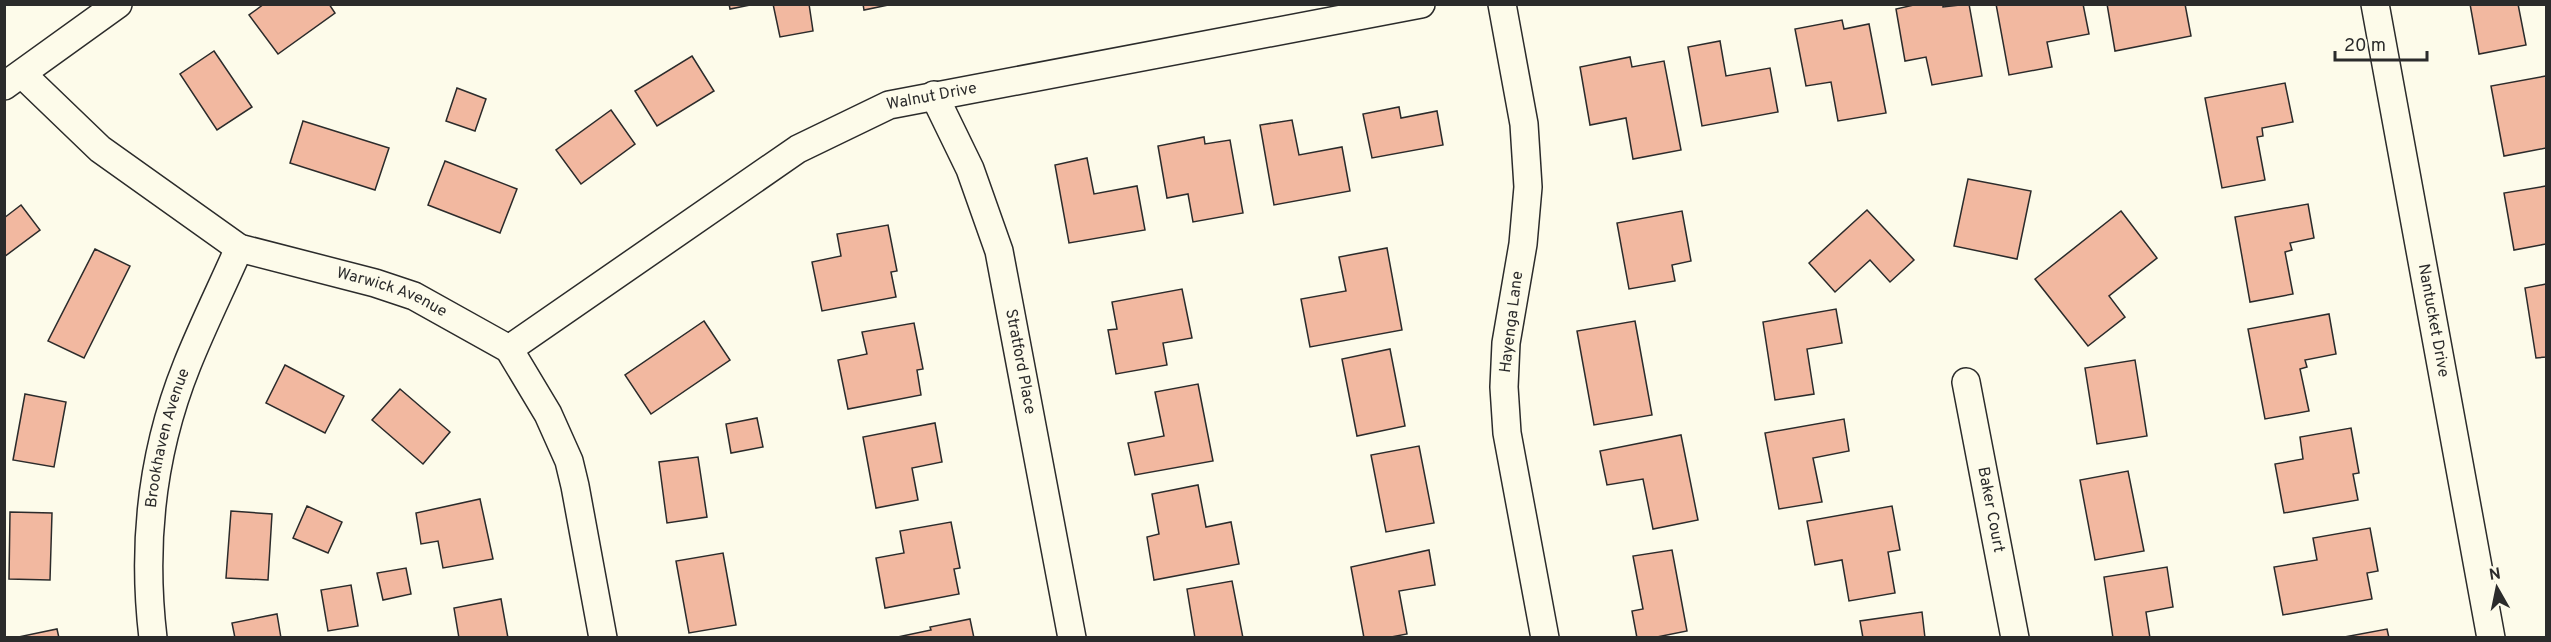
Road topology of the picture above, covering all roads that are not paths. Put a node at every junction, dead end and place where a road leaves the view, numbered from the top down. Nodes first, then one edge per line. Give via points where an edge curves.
1 (118, 4) edge
2 (1421, 4) edge
3 (1502, 4) edge
4 (2375, 4) edge
5 (13, 80) edge
6 (934, 95) junction
7 (239, 248) junction
8 (509, 349) junction
9 (1966, 382) dead end
10 (153, 638) edge
11 (603, 638) edge
12 (1072, 638) edge
13 (1545, 638) edge
14 (2014, 638) edge
15 (2491, 638) edge

1 - 5 street
2 - 6 street, Walnut Drive
3 - 13 street, Hayenga Lane via 1524,124 1528,187 1523,244 1506,343 1507,433
4 - 15 street, Nantucket Drive
5 - 7 street, Warwick Avenue via 100,149
6 - 8 street, Walnut Drive via 889,105 798,149
6 - 12 street, Stratford Place via 970,169 999,251
7 - 8 street, Warwick Avenue via 414,296
7 - 10 street, Brookhaven Avenue via 187,366 160,454 149,524
8 - 11 street, Warwick Avenue via 548,414 569,461
9 - 14 street, Baker Court

